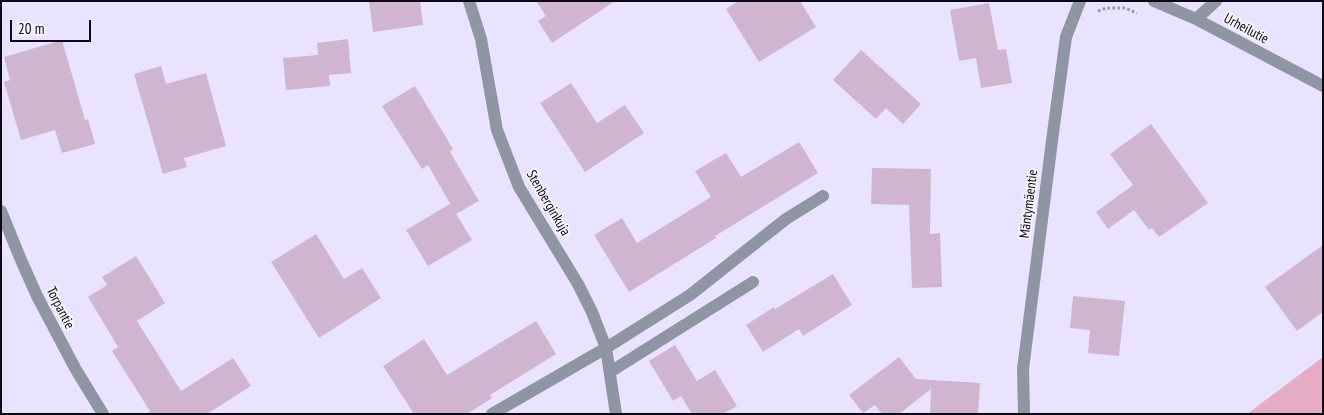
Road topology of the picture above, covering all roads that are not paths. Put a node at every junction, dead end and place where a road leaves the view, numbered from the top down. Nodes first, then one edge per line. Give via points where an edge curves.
1 (469, 1) edge
2 (1080, 1) edge
3 (1154, 1) edge
4 (1216, 1) edge
5 (1196, 19) junction
6 (1323, 86) edge
7 (823, 196) dead end
8 (1, 210) edge
9 (753, 282) dead end
10 (606, 348) junction
11 (610, 372) junction
12 (103, 414) edge
13 (492, 414) edge
14 (616, 414) edge
15 (1024, 414) edge

1 - 10 street, Stenberginkuja via 481,39 497,130 519,187 578,284
2 - 15 street, Mäntymäentie via 1066,37 1023,369
3 - 5 street, Urheilutie
4 - 5 street
5 - 6 street, Urheilutie
7 - 10 street via 786,219 690,295
8 - 12 street, Torpantie via 37,296
9 - 11 street
10 - 11 street, Stenberginkuja
10 - 13 street
11 - 14 street, Stenberginkuja

